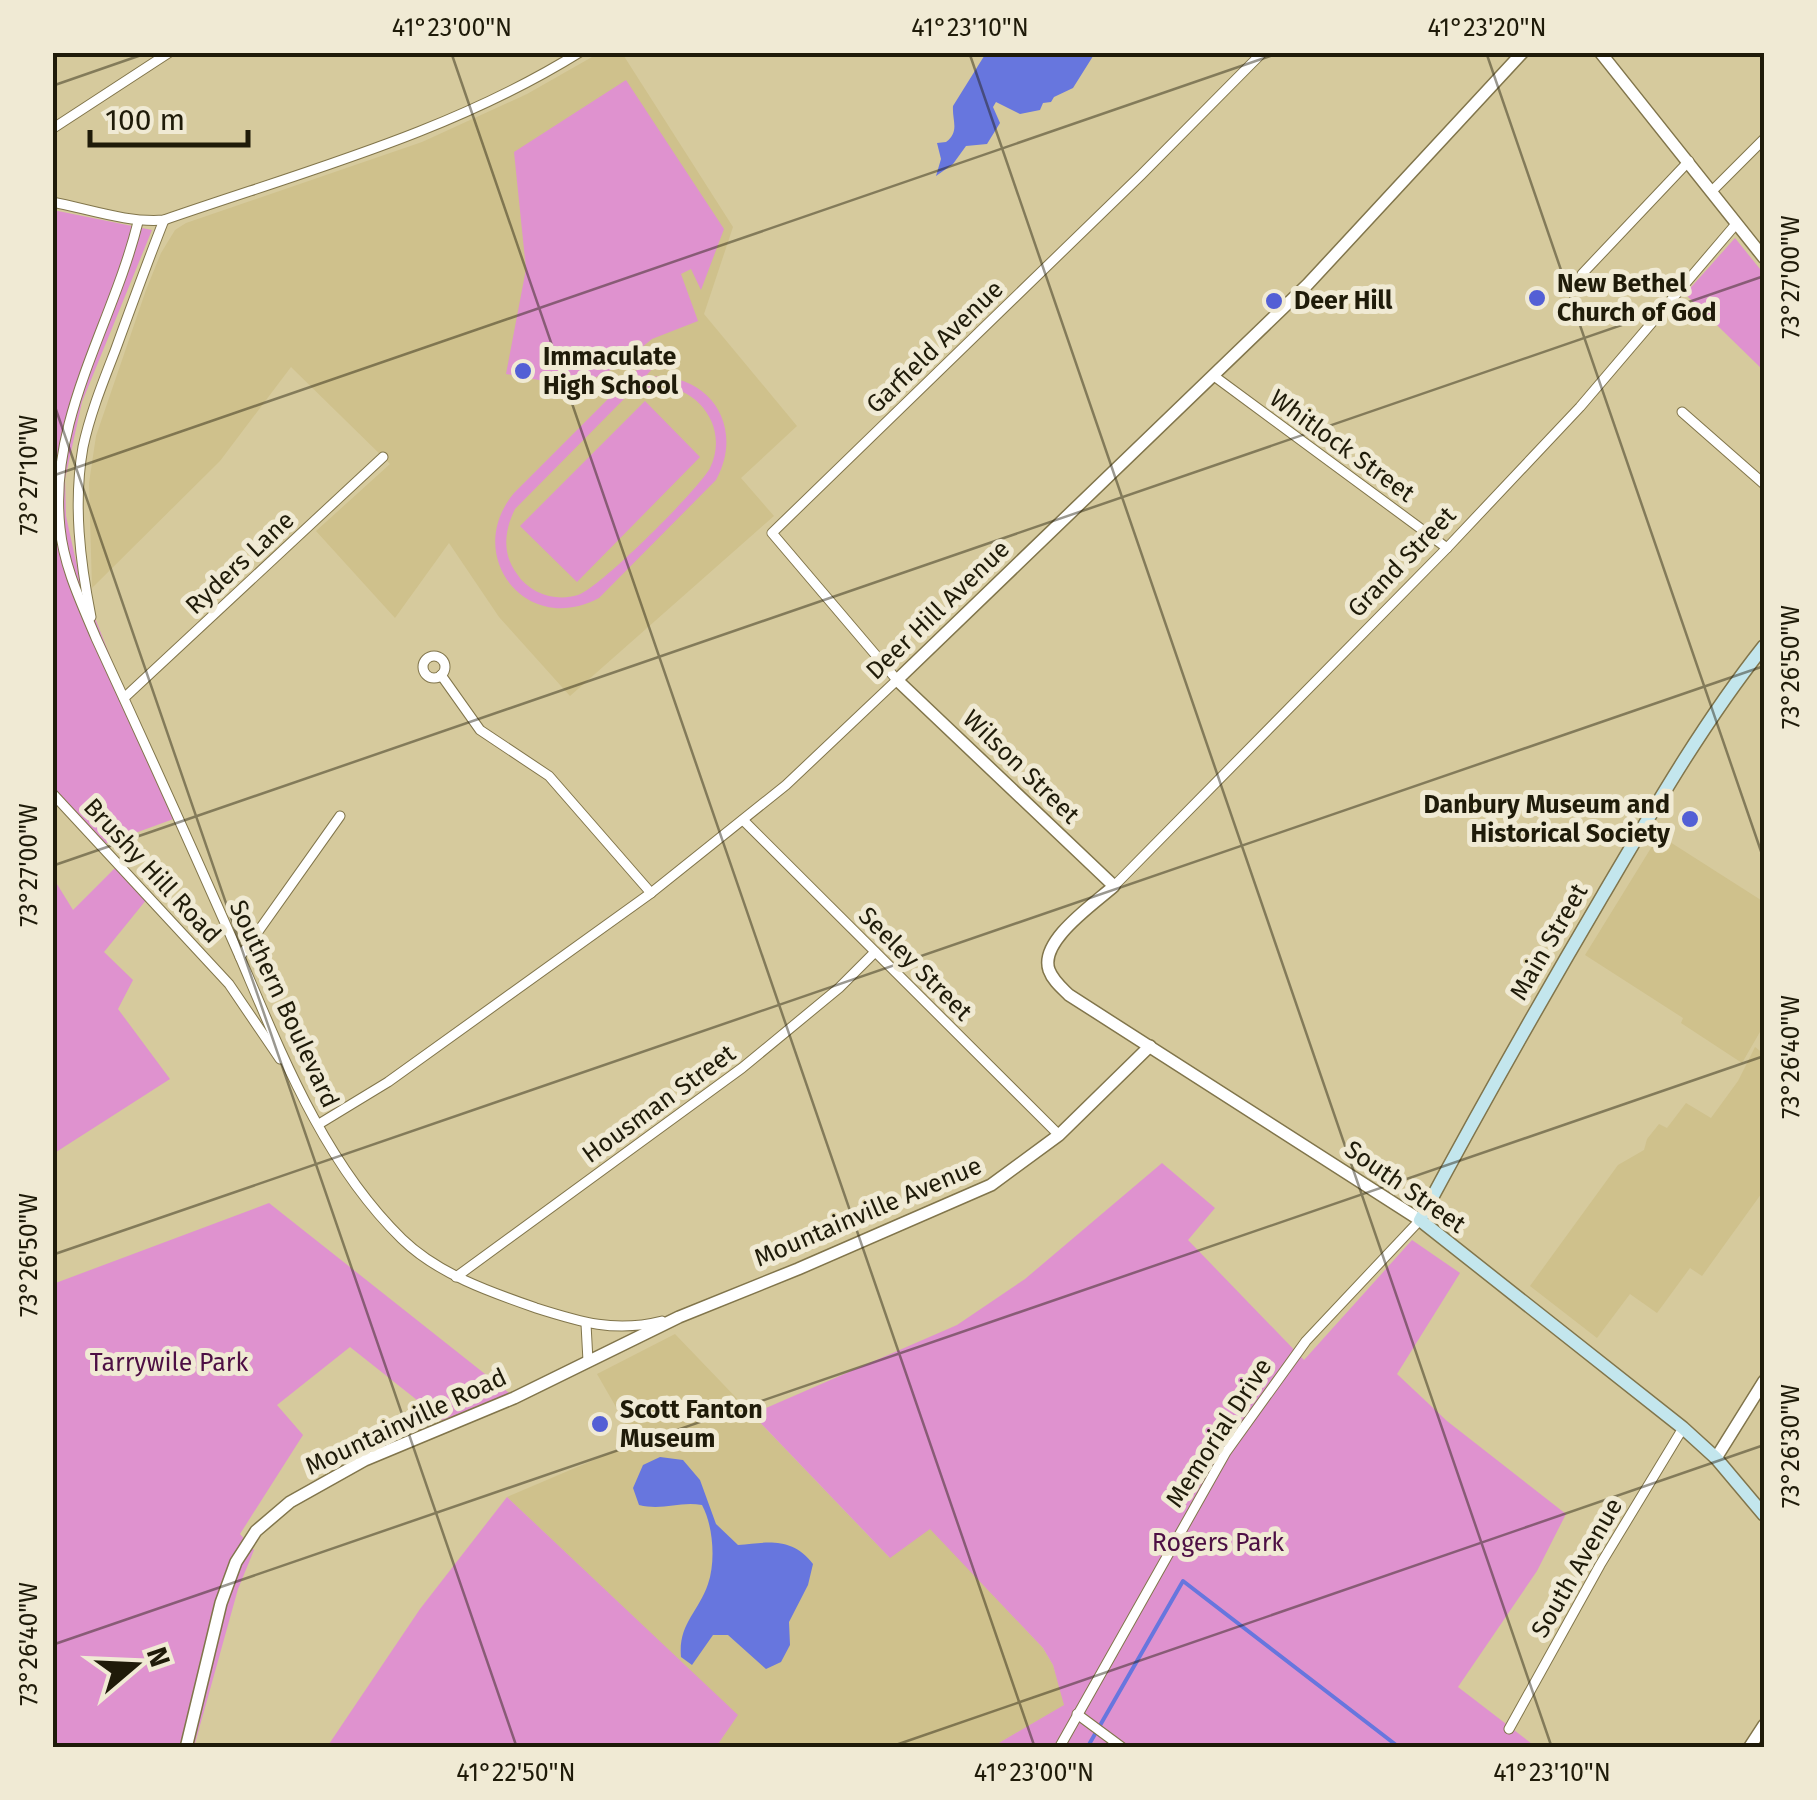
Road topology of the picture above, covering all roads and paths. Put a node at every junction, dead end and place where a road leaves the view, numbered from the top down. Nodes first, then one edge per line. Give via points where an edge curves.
1 (170, 52) edge
2 (580, 52) edge
3 (1263, 52) edge
4 (1524, 52) edge
5 (1604, 55) edge
6 (52, 129) edge
7 (1764, 138) edge
8 (1690, 161) junction
9 (1712, 191) junction
10 (52, 202) edge
11 (164, 220) junction
12 (138, 222) junction
13 (1736, 224) junction
14 (1764, 258) edge
15 (1582, 274) dead end
16 (1214, 376) junction
17 (1682, 412) dead end
18 (384, 458) dead end
19 (1764, 484) edge
20 (1447, 548) junction
21 (96, 638) junction
22 (1764, 646) edge
23 (441, 676) dead end
24 (898, 680) junction
25 (124, 698) junction
26 (52, 792) edge
27 (340, 816) dead end
28 (743, 820) junction
29 (1114, 886) junction
30 (650, 893) junction
31 (1081, 915) joint
32 (875, 952) junction
33 (240, 957) junction
34 (1150, 1046) junction
35 (290, 1074) junction
36 (318, 1124) junction
37 (1059, 1135) junction
38 (1420, 1220) junction
39 (456, 1277) junction
40 (679, 1317) junction
41 (586, 1324) junction
42 (588, 1361) junction
43 (1764, 1381) edge
44 (1683, 1428) junction
45 (1716, 1458) junction
46 (1764, 1515) edge
47 (1077, 1714) junction
48 (1764, 1725) edge
49 (1509, 1729) dead end
50 (186, 1748) edge
51 (1059, 1748) edge
52 (1123, 1748) edge
53 (1748, 1748) edge

1 - 6 street
2 - 11 street via 452,119
3 - 24 street, Garfield Avenue via 772,532
4 - 16 street, Deer Hill Avenue via 1374,217
5 - 8 street
7 - 9 street
8 - 9 street
8 - 15 street
9 - 13 street
10 - 12 street
11 - 12 street
11 - 21 street, Southern Boulevard via 83,448 81,556
12 - 21 street, Southern Boulevard via 73,408 59,487 68,570
13 - 14 street
13 - 20 street, Grand Street via 1580,408
16 - 20 street, Whitlock Street
16 - 24 street, Deer Hill Avenue
17 - 19 street
18 - 25 street, Ryders Lane
20 - 29 street, Grand Street
21 - 25 street, Southern Boulevard
22 - 38 main road, Main Street via 1649,817
23 - 30 street via 480,730 549,776
24 - 28 street, Deer Hill Avenue
24 - 29 street, Wilson Street
25 - 33 street, Southern Boulevard
26 - 35 street, Brushy Hill Road via 230,984
27 - 33 street
28 - 30 street, Deer Hill Avenue
28 - 32 street, Seeley Street
29 - 31 street, Grand Street
30 - 36 street, Deer Hill Avenue via 388,1082
31 - 34 street, South Street via 1048,952 1048,968 1069,995
32 - 37 street, Seeley Street
32 - 39 street, Housman Street via 754,1059
33 - 35 street, Southern Boulevard
34 - 37 street, Mountainville Avenue
34 - 38 street, South Street
35 - 36 street, Southern Boulevard
36 - 39 street, Southern Boulevard via 380,1216 404,1242
37 - 40 street, Mountainville Avenue via 962,1200
38 - 44 main road, South Street
38 - 47 street, Memorial Drive via 1306,1341 1258,1406 1208,1481
39 - 41 street, Southern Boulevard
40 - 41 street, Southern Boulevard via 623,1329
40 - 42 street, Mountainville Road
41 - 42 street
42 - 50 street, Mountainville Road via 364,1460 290,1502 256,1531 220,1603
43 - 45 street
44 - 45 main road, South Street
44 - 49 street, South Avenue
45 - 46 main road, South Street
47 - 51 street, Memorial Drive
47 - 52 street
48 - 53 street

